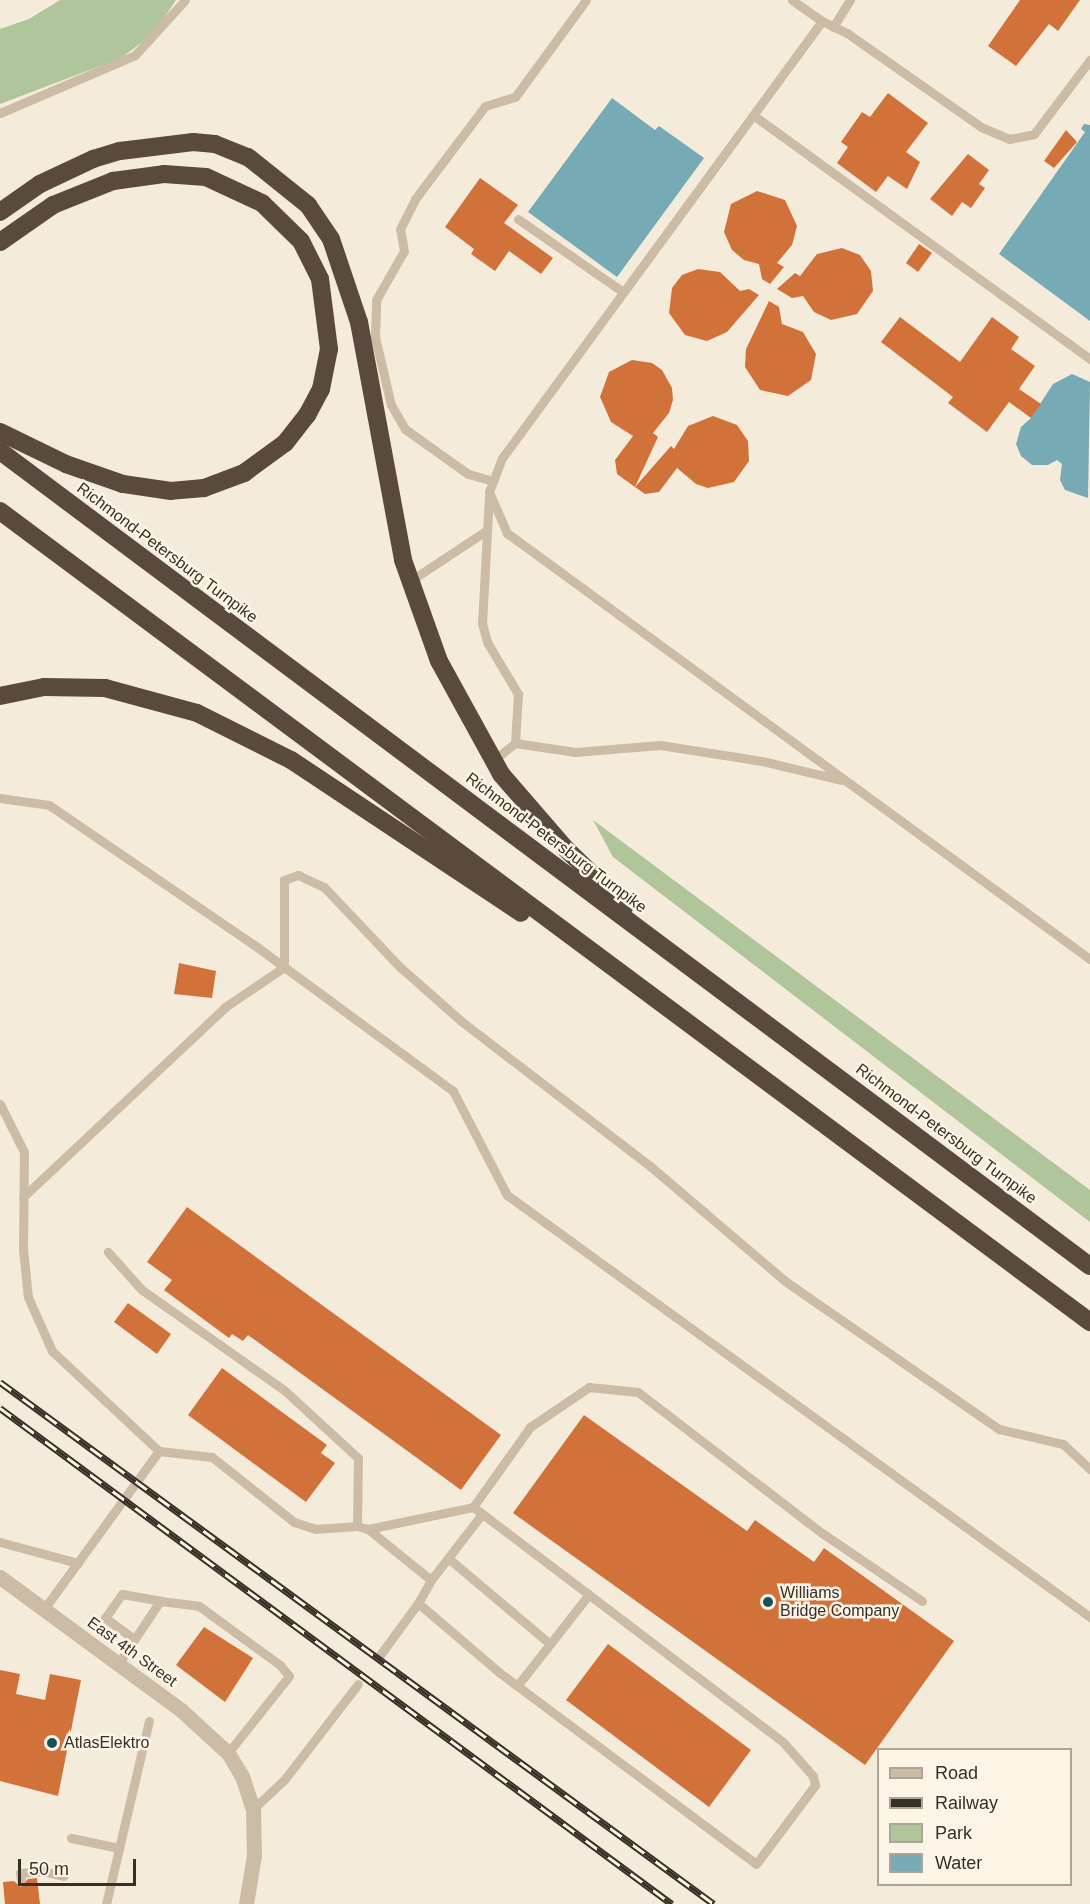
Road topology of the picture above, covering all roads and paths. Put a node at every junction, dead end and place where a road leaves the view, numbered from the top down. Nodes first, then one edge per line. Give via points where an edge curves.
1 (185, 0) edge
2 (586, 0) edge
3 (791, 0) edge
4 (850, 0) edge
5 (822, 21) junction
6 (833, 27) junction
7 (1090, 60) edge
8 (0, 113) edge
9 (753, 114) junction
10 (0, 212) edge
11 (518, 219) dead end
12 (0, 242) edge
13 (623, 292) junction
14 (1090, 359) edge
15 (0, 432) edge
16 (0, 451) edge
17 (493, 481) junction
18 (489, 492) junction
19 (0, 511) edge
20 (487, 530) junction
21 (410, 581) junction
22 (0, 696) edge
23 (515, 743) junction
24 (493, 761) junction
25 (848, 782) junction
26 (0, 798) edge
27 (1090, 959) edge
28 (284, 967) junction
29 (618, 973) junction
30 (714, 985) junction
31 (0, 1104) edge
32 (23, 1197) junction
33 (108, 1252) dead end
34 (1090, 1266) edge
35 (1090, 1322) edge
36 (159, 1451) junction
37 (1090, 1469) edge
38 (473, 1507) junction
39 (482, 1514) junction
40 (357, 1526) junction
41 (368, 1529) junction
42 (0, 1542) edge
43 (448, 1558) junction
44 (78, 1563) junction
45 (0, 1577) edge
46 (431, 1580) junction
47 (589, 1594) junction
48 (160, 1601) junction
49 (922, 1601) dead end
50 (418, 1603) junction
51 (44, 1609) junction
52 (1090, 1617) edge
53 (134, 1639) junction
54 (550, 1644) junction
55 (380, 1655) dead end
56 (118, 1664) junction
57 (358, 1684) dead end
58 (517, 1686) junction
59 (149, 1721) dead end
60 (232, 1758) junction
61 (253, 1809) junction
62 (71, 1838) dead end
63 (119, 1848) junction
64 (63, 1876) dead end
65 (21, 1880) dead end
66 (106, 1904) edge
67 (246, 1904) edge

1 - 8 lane via 135,54
2 - 17 lane via 515,97 485,106 415,199 400,229 404,251 376,300 375,337 391,405 405,429 468,474
3 - 5 lane
4 - 6 lane
5 - 6 lane
5 - 9 lane
6 - 7 lane via 981,127 1009,139 1034,134
9 - 13 lane
9 - 14 lane
10 - 21 highway via 69,169 120,151 193,142 233,150 296,193 331,239 360,322 395,522
11 - 13 lane
12 - 15 highway via 53,205 113,181 164,174 206,177 261,203 301,242 320,279 329,349 321,389 285,443 243,473 204,488 171,491 123,484 66,464
13 - 17 lane via 502,458
16 - 30 highway, Richmond-Petersburg Turnpike
17 - 18 lane
18 - 20 lane
18 - 25 lane via 507,533
19 - 29 highway
20 - 21 lane
20 - 23 lane via 482,623 487,642 518,694
21 - 24 highway via 439,662
22 - 29 highway via 44,687 105,688 165,702 234,729 291,760 479,887
23 - 24 lane
23 - 25 lane via 575,752 660,745 762,761
24 - 30 highway via 566,849
25 - 27 lane
26 - 28 lane via 49,805
28 - 32 lane via 225,1007
28 - 37 lane via 284,879 298,875 324,887 400,967 461,1021 650,1166 785,1281 999,1429 1063,1444
28 - 52 lane via 453,1091 507,1195
29 - 35 highway
30 - 34 highway, Richmond-Petersburg Turnpike
31 - 32 lane via 24,1152
32 - 36 lane via 28,1297 52,1351
33 - 40 lane via 141,1289 284,1390 358,1458
36 - 40 lane via 212,1457 294,1522 315,1529
36 - 44 lane
38 - 39 lane
38 - 41 lane
38 - 49 lane via 530,1427 589,1387 638,1392 822,1533
39 - 43 lane
39 - 47 lane
40 - 41 lane
41 - 46 lane
42 - 44 lane
43 - 46 lane
43 - 54 lane
44 - 51 lane
45 - 51 street, East 4th Street
46 - 50 lane
47 - 54 lane
47 - 58 lane via 783,1743 813,1776 815,1785 756,1864
48 - 53 lane
48 - 53 lane via 122,1594 105,1618
48 - 60 lane via 199,1606 280,1665 289,1676
50 - 55 lane
50 - 58 lane
51 - 56 street, East 4th Street
53 - 56 lane
54 - 58 lane
56 - 60 street, East 4th Street via 193,1720
57 - 61 lane via 284,1780
59 - 63 lane
60 - 61 street
61 - 67 street via 254,1855
62 - 63 lane
63 - 66 lane
64 - 65 lane via 20,1873

